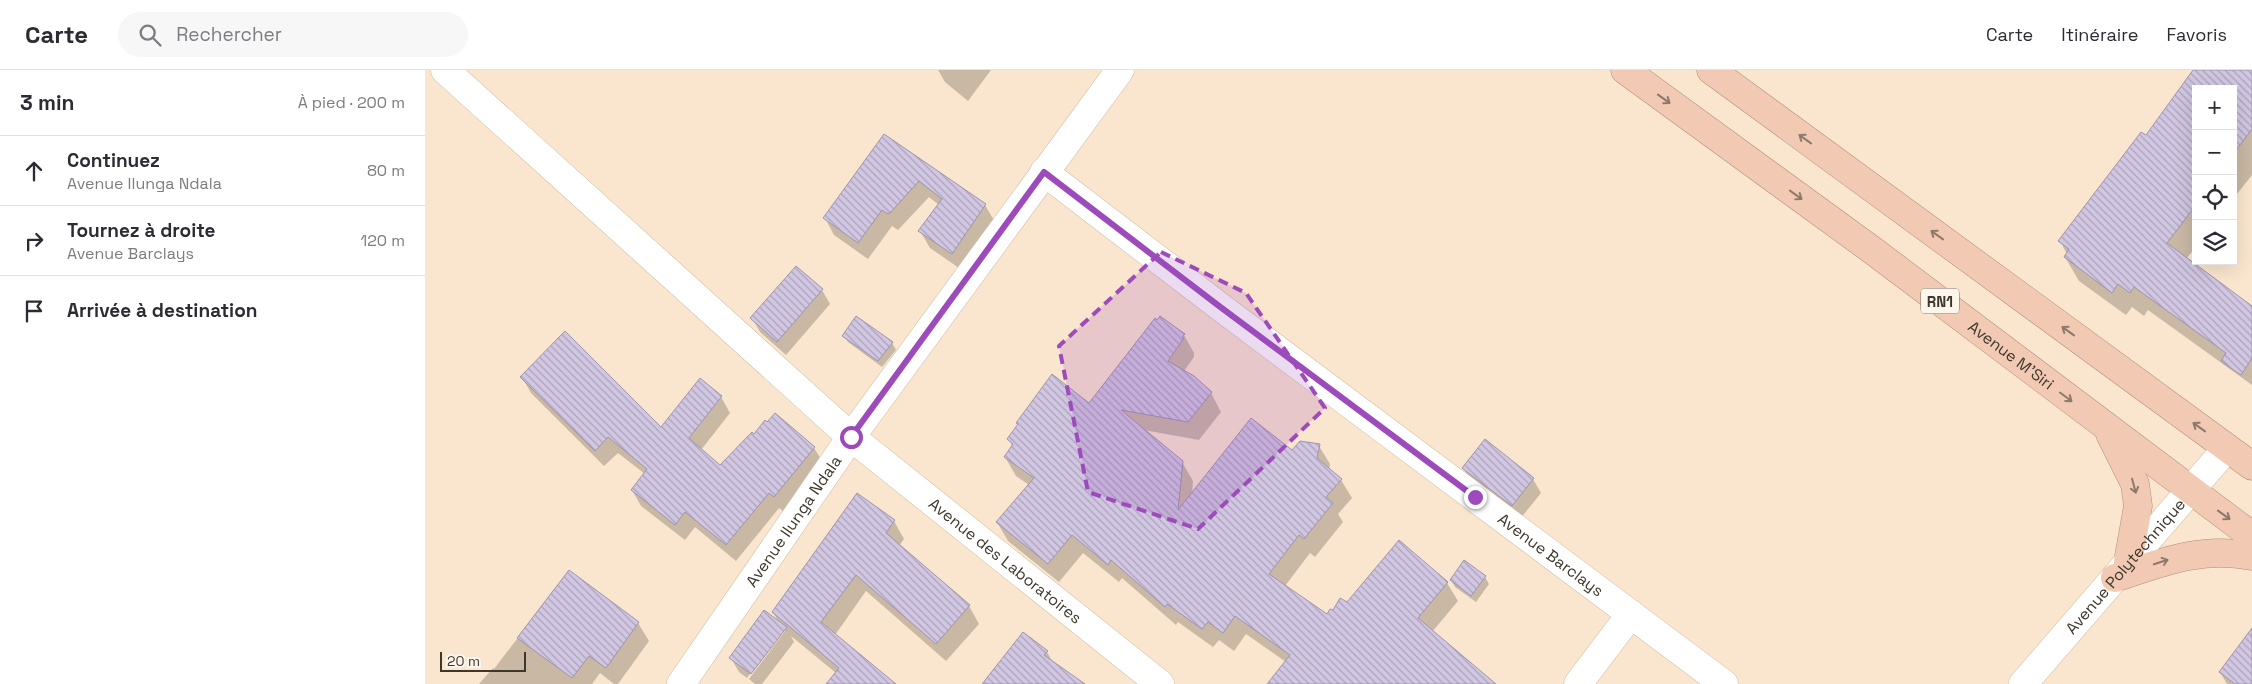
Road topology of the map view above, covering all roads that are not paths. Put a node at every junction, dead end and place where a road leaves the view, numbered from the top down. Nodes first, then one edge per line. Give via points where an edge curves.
1 (445, 70) edge
2 (1120, 70) edge
3 (1625, 70) edge
4 (1711, 70) edge
5 (1044, 172) junction
6 (2105, 427) junction
7 (851, 437) junction
8 (2227, 448) junction
9 (2252, 466) edge
10 (2190, 491) junction
11 (2252, 536) edge
12 (2252, 556) edge
13 (2122, 570) junction
14 (1631, 614) junction
15 (681, 684) edge
16 (1161, 684) edge
17 (1578, 684) edge
18 (1724, 684) edge
19 (2023, 684) edge

1 - 7 street, Avenue des Laboratoires
2 - 5 street, Avenue Ilunga Ndala
3 -> 6 highway, Avenue M'Siri / RN1 via 1872,250
8 -> 4 highway
5 - 7 street, Avenue Ilunga Ndala
5 - 14 street, Avenue Barclays
6 - 10 highway, Avenue M'Siri / RN1
6 -> 13 highway via 2135,484 2138,506
7 - 15 street, Avenue Ilunga Ndala
7 - 16 street, Avenue des Laboratoires
8 - 9 highway
8 - 10 street, Avenue Polytechnique
10 -> 11 highway, Avenue M'Siri / RN1
10 - 13 street, Avenue Polytechnique
13 -> 12 highway via 2203,552 2230,551
13 - 19 street, Avenue Polytechnique
14 - 17 street
14 - 18 street, Avenue Barclays

